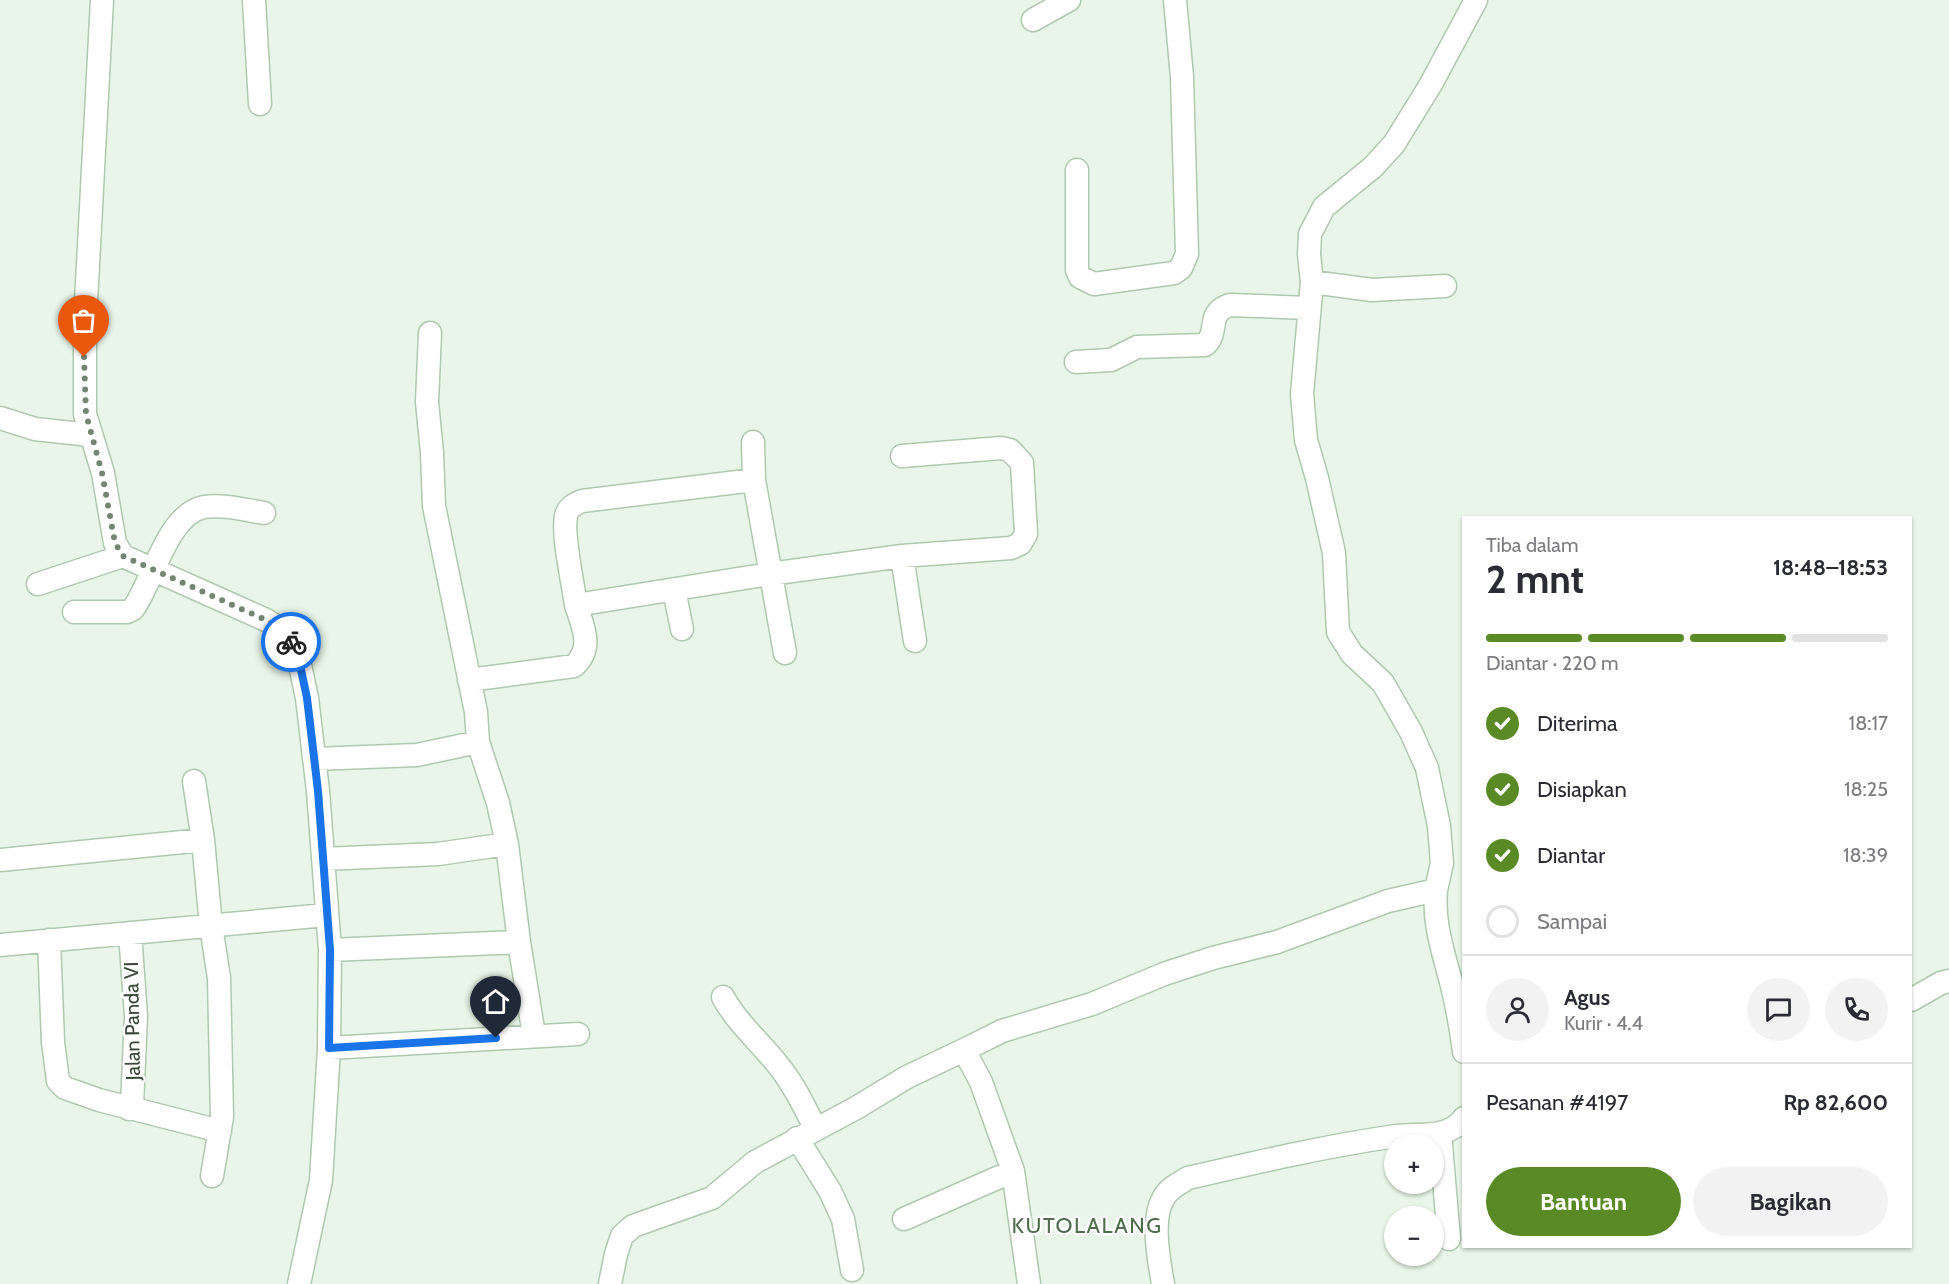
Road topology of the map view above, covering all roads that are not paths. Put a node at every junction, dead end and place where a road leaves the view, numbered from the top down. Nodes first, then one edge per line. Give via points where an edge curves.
1 (102, 0) edge
2 (254, 0) edge
3 (1070, 0) edge
4 (1175, 0) edge
5 (1476, 0) edge
6 (1033, 20) dead end
7 (260, 104) dead end
8 (1077, 170) dead end
9 (1312, 282) junction
10 (1445, 286) dead end
11 (1308, 308) junction
12 (430, 333) dead end
13 (1076, 362) dead end
14 (0, 418) edge
15 (90, 435) junction
16 (753, 442) dead end
17 (902, 456) dead end
18 (754, 480) junction
19 (264, 513) dead end
20 (123, 556) junction
21 (902, 556) junction
22 (153, 570) junction
23 (770, 574) junction
24 (38, 584) dead end
25 (674, 590) junction
26 (576, 605) junction
27 (74, 612) dead end
28 (682, 629) dead end
29 (915, 640) dead end
30 (785, 653) dead end
31 (469, 680) junction
32 (478, 742) junction
33 (314, 759) junction
34 (194, 781) dead end
35 (203, 840) junction
36 (507, 844) junction
37 (323, 859) junction
38 (0, 860) edge
39 (1436, 890) junction
40 (326, 915) junction
41 (211, 926) junction
42 (130, 933) junction
43 (49, 940) junction
44 (519, 942) junction
45 (0, 945) edge
46 (330, 950) junction
47 (1949, 981) edge
48 (723, 997) dead end
49 (1912, 999) edge
50 (578, 1034) dead end
51 (534, 1035) junction
52 (1462, 1041) edge
53 (329, 1048) junction
54 (964, 1050) junction
55 (129, 1108) junction
56 (1462, 1121) edge
57 (220, 1131) junction
58 (806, 1133) junction
59 (1440, 1133) junction
60 (1013, 1171) junction
61 (212, 1176) dead end
62 (904, 1219) dead end
63 (1449, 1239) dead end
64 (852, 1270) dead end
65 (299, 1284) edge
66 (610, 1284) edge
67 (1029, 1284) edge
68 (1163, 1284) edge

1 - 15 street via 85,321 86,414
2 - 7 street
3 - 6 street
4 - 8 street via 1182,77 1187,254 1181,268 1174,273 1094,284 1080,276
5 - 9 street via 1394,144 1373,167 1324,207 1310,234
9 - 10 street via 1372,290
9 - 11 street
11 - 13 street via 1230,304 1215,314 1205,345 1137,347 1111,360
11 - 39 street via 1302,394 1306,440 1334,553 1338,632 1352,654 1383,683 1412,732 1427,768 1442,863
12 - 31 street via 427,402 434,506
14 - 15 street via 35,429
15 - 20 street via 102,473 115,543
16 - 18 street
17 - 21 street via 1010,450 1023,463 1026,534 1020,544 1011,548
18 - 23 street
18 - 26 street via 574,504 566,516 566,532
19 - 22 street via 202,507 182,520
20 - 22 street
20 - 24 street
21 - 23 street
21 - 29 street
22 - 27 street via 133,609
22 - 33 street via 280,629 291,642 300,665
23 - 25 street
23 - 30 street
25 - 26 street
25 - 28 street
26 - 31 street via 586,645 574,666
31 - 32 street
32 - 33 street via 417,755
32 - 36 street
33 - 37 street
34 - 35 street
35 - 38 street
35 - 41 street
36 - 37 street via 438,854
36 - 44 street
37 - 40 street
39 - 52 street via 1439,940
39 - 54 street via 1388,901 1276,942 1164,974 1092,1004 1002,1031
40 - 41 street
40 - 46 street
41 - 42 street
41 - 57 street via 219,978
42 - 43 street
42 - 55 street, Jalan Panda VI via 136,1016
43 - 45 street
43 - 55 street via 58,1081 76,1093
44 - 46 street
44 - 51 street
46 - 53 street
47 - 49 street
48 - 58 street via 731,1012 780,1066
50 - 51 street
51 - 53 street
53 - 65 street via 321,1180
54 - 58 street
54 - 60 street via 981,1082
55 - 57 street
56 - 59 street
57 - 61 street
58 - 64 street via 843,1219
58 - 66 street via 754,1162 712,1198 633,1226 622,1236
59 - 63 street
59 - 68 street via 1338,1145 1188,1178 1161,1200 1157,1222
60 - 62 street
60 - 67 street

